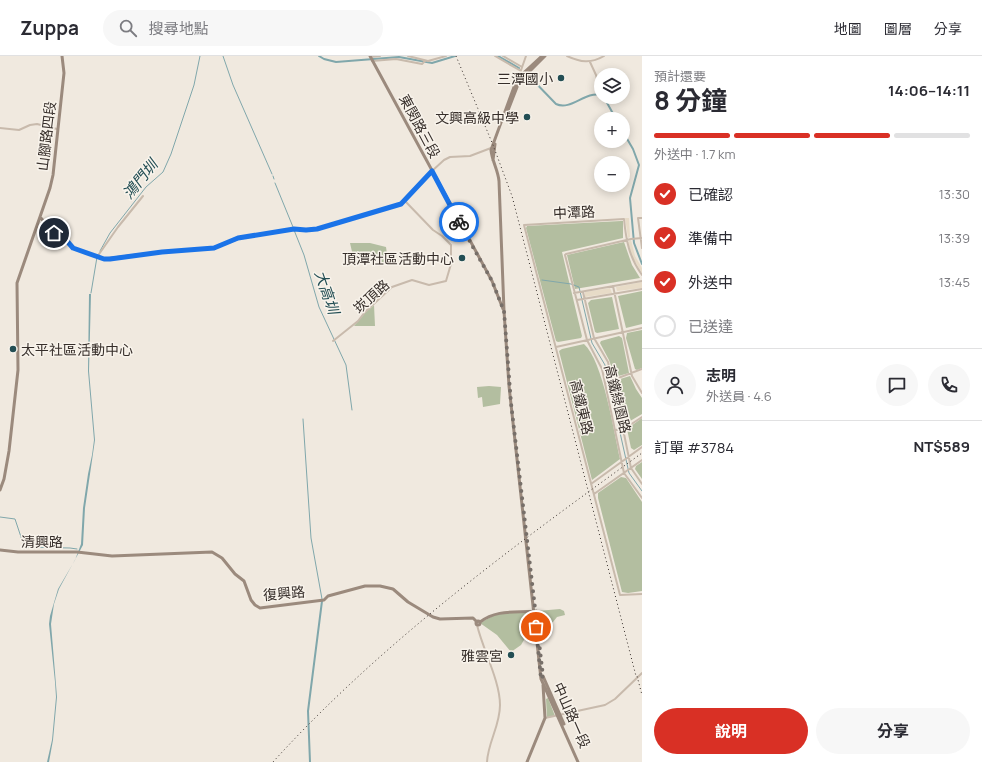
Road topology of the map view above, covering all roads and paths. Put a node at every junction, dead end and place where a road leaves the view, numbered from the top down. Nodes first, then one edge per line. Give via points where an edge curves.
1 (62, 56) edge
2 (380, 56) edge
3 (408, 56) edge
4 (446, 56) edge
5 (495, 56) edge
6 (502, 56) edge
7 (526, 56) edge
8 (542, 56) edge
9 (545, 56) edge
10 (567, 56) edge
11 (604, 56) edge
12 (371, 58) edge
13 (425, 61) junction
14 (590, 62) junction
15 (522, 66) junction
16 (529, 70) junction
17 (594, 71) edge
18 (523, 73) junction
19 (518, 78) junction
20 (516, 87) junction
21 (0, 128) edge
22 (57, 129) junction
23 (494, 146) junction
24 (432, 171) junction
25 (143, 196) dead end
26 (405, 201) junction
27 (40, 217) junction
28 (642, 218) edge
29 (524, 225) joint
30 (641, 238) edge
31 (626, 240) junction
32 (642, 248) edge
33 (97, 257) junction
34 (642, 275) edge
35 (642, 281) edge
36 (613, 286) junction
37 (642, 289) edge
38 (583, 292) junction
39 (574, 293) junction
40 (615, 294) junction
41 (585, 299) junction
42 (577, 300) junction
43 (504, 311) junction
44 (642, 328) edge
45 (623, 332) junction
46 (594, 338) junction
47 (586, 340) junction
48 (333, 341) dead end
49 (556, 347) junction
50 (642, 369) edge
51 (632, 373) junction
52 (613, 381) junction
53 (605, 383) junction
54 (642, 393) edge
55 (642, 417) edge
56 (623, 428) junction
57 (616, 430) junction
58 (642, 448) edge
59 (629, 457) junction
60 (642, 460) edge
61 (623, 462) junction
62 (631, 468) junction
63 (624, 473) junction
64 (591, 484) junction
65 (642, 484) edge
66 (0, 490) edge
67 (594, 494) junction
68 (642, 498) edge
69 (0, 550) edge
70 (84, 553) joint
71 (642, 594) edge
72 (535, 611) junction
73 (478, 623) junction
74 (642, 673) edge
75 (542, 677) junction
76 (559, 715) junction
77 (545, 718) junction
78 (487, 762) edge
79 (527, 762) edge
80 (579, 762) edge

1 - 22 street, 山腳路四段 via 64,74
2 - 12 street
3 - 13 street
4 - 13 street
5 - 18 street
6 - 15 street
7 - 15 street
8 - 16 street
9 - 16 street
10 - 14 street
11 - 14 street
12 - 13 street via 422,64
12 - 24 street, 東閔路三段
14 - 17 street
15 - 16 street
15 - 18 street
16 - 18 street
18 - 19 street
18 - 20 street
19 - 20 street
19 - 23 street
20 - 23 street
21 - 22 street via 19,130 37,124
22 - 27 street, 山腳路四段 via 53,175
23 - 24 street via 470,156 450,157
23 - 43 street via 491,150 499,181
24 - 26 street
24 - 43 street, 東閔路三段 via 492,281
25 - 33 street
26 - 33 street via 324,227 238,238 214,248 110,259
26 - 48 street, 崁頂路 via 451,245 451,264 446,281 429,285 412,280 392,287 358,321
27 - 33 street via 54,233 73,248
27 - 66 street, 山腳路四段 via 17,283 18,370 9,451
28 - 30 street via 638,218
29 - 31 street, 中潭路 via 624,219
29 - 49 street, 高鐵東路
30 - 31 street
30 - 32 street
31 - 34 street via 631,257
31 - 39 street, 高鐵綠園路 via 565,255
35 - 36 street
36 - 38 street
36 - 40 street
37 - 40 street
38 - 39 street
38 - 41 street, 高鐵綠園路
39 - 42 street, 高鐵綠園路
40 - 41 street
40 - 45 street
41 - 42 street
41 - 46 street, 高鐵綠園路
42 - 47 street, 高鐵綠園路
43 - 72 street via 511,403
44 - 45 street
45 - 46 street
45 - 51 street
46 - 47 street
46 - 52 street, 高鐵綠園路 via 608,362
47 - 49 street
47 - 53 street, 高鐵綠園路 via 601,365
49 - 64 street, 高鐵東路
50 - 51 street
51 - 52 street
51 - 54 street
52 - 53 street
52 - 56 street, 高鐵綠園路
53 - 57 street, 高鐵綠園路
55 - 56 street
56 - 57 street
56 - 59 street, 高鐵綠園路
57 - 61 street, 高鐵綠園路
58 - 59 street
59 - 61 street
59 - 62 street, 高鐵綠園路
60 - 62 street
61 - 63 street, 高鐵綠園路
61 - 64 street
62 - 63 street
62 - 65 street, 高鐵綠園路
63 - 67 street
63 - 68 street
64 - 67 street, 高鐵東路
67 - 71 street, 高鐵東路 via 620,595
69 - 70 street, 清興路
70 - 73 street, 復興路 via 112,556 212,552 222,558 244,581 256,606 264,608 319,601 365,586 380,586 393,589 408,602 433,617 473,618
72 - 73 street via 498,613
72 - 75 street
73 - 78 street via 500,704 500,718 488,750
74 - 76 street via 610,703
75 - 76 street, 中山路一段
75 - 77 street
76 - 77 street
76 - 80 street, 中山路一段
77 - 79 street

